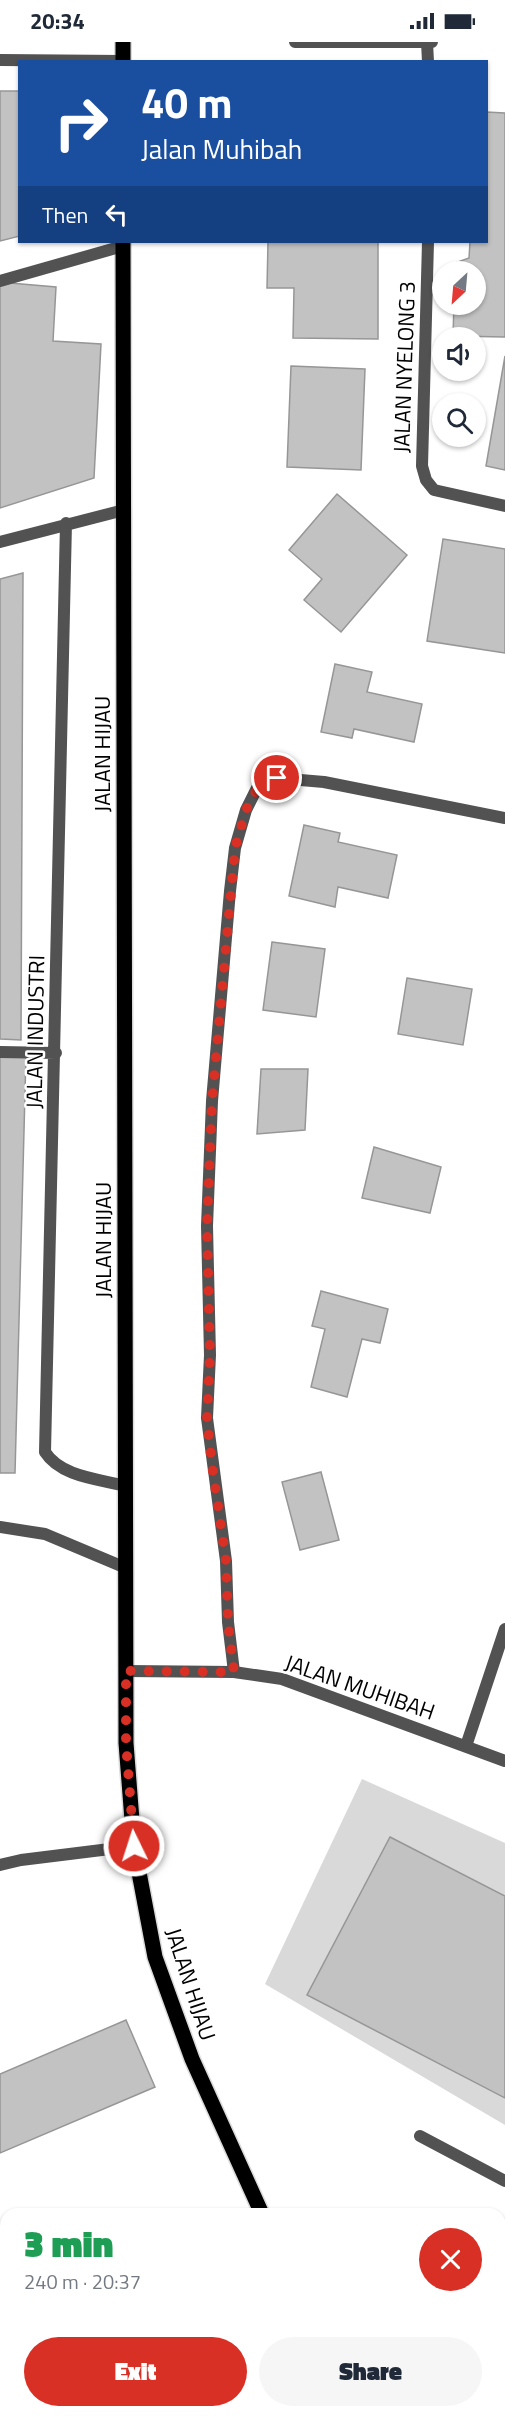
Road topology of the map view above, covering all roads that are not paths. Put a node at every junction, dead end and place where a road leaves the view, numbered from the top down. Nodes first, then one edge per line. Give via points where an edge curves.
1 (123, 42) edge
2 (295, 42) edge
3 (427, 42) edge
4 (432, 42) edge
5 (0, 60) edge
6 (18, 60) edge
7 (123, 60) edge
8 (428, 60) edge
9 (428, 243) edge
10 (123, 244) edge
11 (0, 281) edge
12 (505, 506) edge
13 (124, 510) junction
14 (66, 523) junction
15 (0, 542) edge
16 (505, 818) edge
17 (0, 1052) edge
18 (56, 1053) junction
19 (126, 1486) junction
20 (0, 1527) edge
21 (126, 1569) junction
22 (505, 1629) edge
23 (126, 1671) junction
24 (234, 1672) junction
25 (466, 1746) junction
26 (505, 1761) edge
27 (134, 1846) junction
28 (0, 1865) edge
29 (420, 2136) dead end
30 (505, 2181) edge
31 (259, 2208) edge

1 - 7 main road
2 - 3 street
3 - 4 street
3 - 8 street
5 - 6 street
9 - 12 street, JALAN NYELONG 3 via 422,466 426,480 434,490
10 - 11 street
10 - 13 main road, JALAN HIJAU
13 - 14 street
13 - 19 main road, JALAN HIJAU
14 - 15 street
14 - 18 street, JALAN INDUSTRI
16 - 24 street via 324,782 277,778 257,789 246,810 235,848 230,891 212,1101 207,1226 207,1418 226,1561
17 - 18 street
18 - 19 street, JALAN INDUSTRI via 45,1452 64,1470
19 - 21 main road, JALAN HIJAU
20 - 21 street via 45,1534
21 - 23 main road, JALAN HIJAU
22 - 25 street
23 - 24 street, JALAN MUHIBAH
23 - 27 main road, JALAN HIJAU via 126,1743
24 - 25 street, JALAN MUHIBAH via 282,1679
25 - 26 street, JALAN MUHIBAH
27 - 28 street
27 - 31 main road, JALAN HIJAU via 155,1957 192,2059
29 - 30 street

